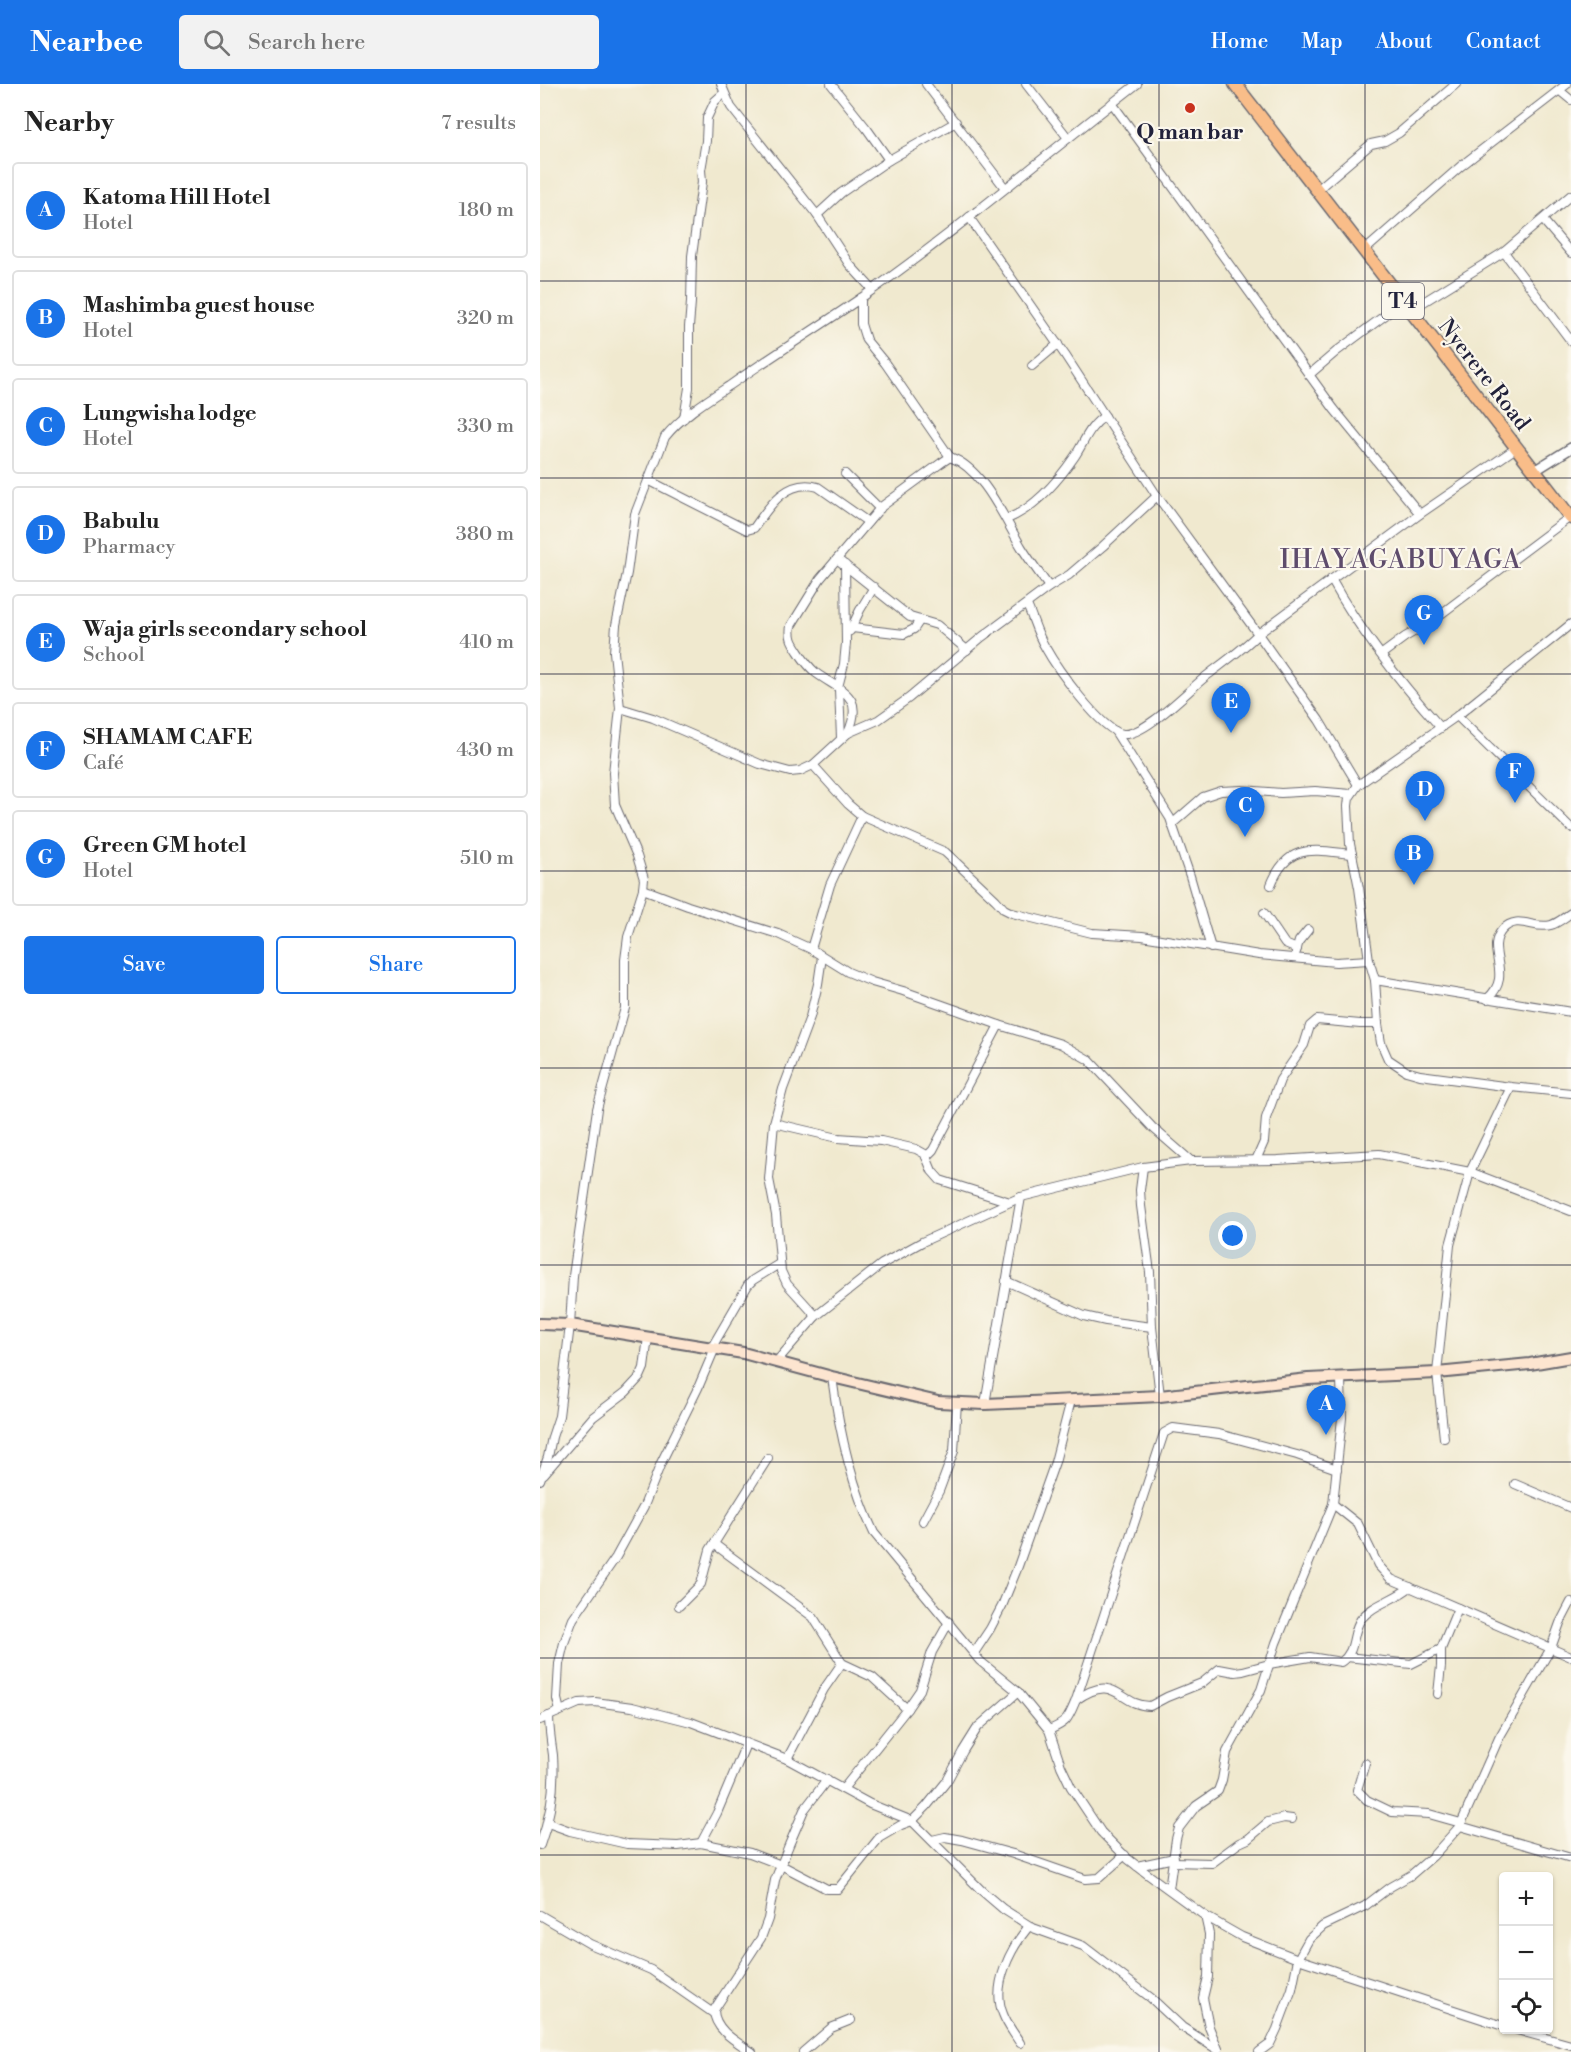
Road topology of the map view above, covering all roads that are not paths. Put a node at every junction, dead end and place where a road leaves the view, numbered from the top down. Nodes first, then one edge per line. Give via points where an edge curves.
1 (721, 84) edge
2 (831, 84) edge
3 (926, 84) edge
4 (1026, 84) edge
5 (1137, 84) edge
6 (1235, 84) edge
7 (1456, 84) edge
8 (1567, 84) edge
9 (1560, 91) junction
10 (724, 93) junction
11 (1571, 100) edge
12 (1112, 103) junction
13 (956, 122) junction
14 (1068, 138) junction
15 (889, 160) junction
16 (1005, 188) junction
17 (1317, 190) junction
18 (1571, 195) edge
19 (817, 215) junction
20 (969, 217) junction
21 (1543, 220) junction
22 (1364, 251) junction
23 (1504, 252) junction
24 (1571, 253) edge
25 (872, 289) junction
26 (861, 298) junction
27 (1406, 307) junction
28 (1571, 341) edge
29 (1058, 344) junction
30 (1032, 366) dead end
31 (1309, 375) junction
32 (1105, 416) junction
33 (684, 418) junction
34 (1516, 448) junction
35 (1571, 448) edge
36 (950, 457) junction
37 (1534, 471) junction
38 (845, 474) dead end
39 (648, 480) junction
40 (1157, 496) junction
41 (880, 508) junction
42 (1420, 514) junction
43 (1570, 518) edge
44 (1007, 519) junction
45 (868, 522) junction
46 (837, 559) junction
47 (845, 565) junction
48 (1331, 579) junction
49 (874, 587) junction
50 (1049, 587) junction
51 (1027, 604) junction
52 (920, 620) junction
53 (1571, 624) edge
54 (852, 628) junction
55 (1258, 634) junction
56 (846, 637) junction
57 (967, 650) junction
58 (1382, 654) junction
59 (838, 688) junction
60 (620, 708) junction
61 (1458, 716) junction
62 (1441, 728) junction
63 (1114, 731) junction
64 (844, 735) junction
65 (813, 765) junction
66 (1358, 785) junction
67 (1351, 794) junction
68 (862, 816) junction
69 (1172, 824) junction
70 (1571, 828) edge
71 (1353, 854) junction
72 (1271, 885) dead end
73 (643, 889) junction
74 (1264, 913) dead end
75 (1571, 913) edge
76 (1308, 930) dead end
77 (1211, 948) junction
78 (811, 949) junction
79 (1297, 949) junction
80 (822, 957) junction
81 (1295, 959) junction
82 (1369, 960) junction
83 (1375, 980) junction
84 (1486, 999) junction
85 (1571, 1012) edge
86 (1378, 1024) junction
87 (999, 1025) junction
88 (1510, 1087) junction
89 (1571, 1093) edge
90 (774, 1123) junction
91 (927, 1157) junction
92 (1256, 1160) junction
93 (1191, 1161) junction
94 (1143, 1167) junction
95 (1470, 1172) junction
96 (1021, 1197) junction
97 (1010, 1202) junction
98 (1571, 1211) edge
99 (779, 1264) junction
100 (1006, 1281) junction
101 (816, 1316) junction
102 (540, 1324) edge
103 (570, 1325) junction
104 (1152, 1327) junction
105 (648, 1336) junction
106 (713, 1347) junction
107 (1571, 1357) edge
108 (776, 1362) junction
109 (1437, 1373) junction
110 (832, 1377) junction
111 (1341, 1377) junction
112 (1160, 1396) junction
113 (1071, 1400) junction
114 (957, 1402) junction
115 (985, 1404) junction
116 (1444, 1438) dead end
117 (768, 1458) dead end
118 (1337, 1469) junction
119 (541, 1478) edge
120 (1515, 1484) dead end
121 (1332, 1504) junction
122 (1571, 1508) edge
123 (923, 1521) dead end
124 (714, 1544) junction
125 (1410, 1587) junction
126 (1571, 1602) edge
127 (679, 1606) dead end
128 (1458, 1608) junction
129 (949, 1622) junction
130 (1551, 1648) junction
131 (1441, 1649) junction
132 (974, 1653) junction
133 (1347, 1657) junction
134 (1571, 1657) edge
135 (842, 1663) junction
136 (1269, 1664) junction
137 (1018, 1692) junction
138 (1438, 1694) dead end
139 (1076, 1700) junction
140 (907, 1709) junction
141 (560, 1711) junction
142 (549, 1716) junction
143 (540, 1720) edge
144 (1049, 1730) junction
145 (746, 1744) junction
146 (787, 1758) junction
147 (1365, 1763) dead end
148 (827, 1780) junction
149 (843, 1789) junction
150 (1292, 1819) dead end
151 (912, 1821) junction
152 (548, 1824) junction
153 (1461, 1825) junction
154 (932, 1840) junction
155 (701, 1843) junction
156 (540, 1845) edge
157 (1125, 1855) junction
158 (1571, 1858) edge
159 (1173, 1860) junction
160 (782, 1865) junction
161 (1137, 1866) junction
162 (1169, 1889) junction
163 (540, 1915) edge
164 (1205, 1916) junction
165 (1029, 1926) junction
166 (1298, 1959) junction
167 (713, 2013) junction
168 (850, 2020) dead end
169 (1499, 2025) edge
170 (1531, 2034) edge
171 (1020, 2043) dead end
172 (1571, 2045) edge
173 (1219, 2051) edge
174 (752, 2052) edge
175 (803, 2052) edge
176 (1259, 2052) edge

1 - 10 street
2 - 15 street
3 - 13 street
4 - 14 street
5 - 12 street
6 - 17 highway, Nyerere Road / T4
7 - 17 street via 1399,133 1371,144
8 - 9 street
9 - 11 street
9 - 22 street via 1461,166
10 - 19 street
10 - 33 street via 707,118 692,256 689,388
12 - 14 street
12 - 31 street
13 - 15 street
13 - 16 street
14 - 16 street
15 - 19 street
16 - 20 street
17 - 22 highway, Nyerere Road / T4
18 - 21 street
19 - 25 street via 849,264
20 - 25 street
20 - 29 street
21 - 23 street
21 - 24 street
22 - 27 highway, Nyerere Road / T4
23 - 27 street
23 - 28 street
25 - 26 street
26 - 33 street
26 - 36 street via 861,324 866,340
27 - 31 street via 1337,351
27 - 34 highway, Nyerere Road / T4
29 - 30 street
29 - 32 street
31 - 42 street
32 - 40 street
32 - 44 street via 1090,429 1046,492
33 - 39 street via 666,437
34 - 37 highway, Nyerere Road / T4
34 - 42 street
35 - 37 street
36 - 41 street
36 - 44 street via 960,460 981,482
37 - 43 highway, Nyerere Road / T4
38 - 41 street
39 - 45 street via 747,530 754,528 777,496 808,484
39 - 60 street via 635,514 616,625 614,652
40 - 50 street via 1069,575
40 - 55 street
41 - 45 street
42 - 48 street
43 - 58 street
44 - 50 street
45 - 46 street
46 - 47 street
46 - 59 street via 800,610 789,634 809,667
47 - 49 street
47 - 56 street
48 - 55 street
48 - 58 street via 1349,612
49 - 52 street via 910,617
49 - 54 street
50 - 51 street
51 - 57 street
51 - 63 street via 1046,648 1089,708
52 - 54 street via 904,634
52 - 57 street via 937,625
53 - 61 street
54 - 56 street
55 - 63 street via 1148,724 1130,733
55 - 66 street via 1319,720
56 - 59 street
57 - 64 street via 903,703 878,720
58 - 62 street
59 - 64 street
59 - 64 street via 855,708
60 - 65 street via 760,764 790,772
60 - 73 street via 613,798 637,856
61 - 62 street
61 - 70 street
62 - 66 street
63 - 69 street
64 - 65 street
65 - 68 street
66 - 67 street
67 - 69 street via 1221,791 1203,797
67 - 71 street via 1348,806
68 - 77 street via 945,852 1012,913 1092,933 1142,936
68 - 78 street via 830,885
69 - 77 street
71 - 72 street via 1296,853 1280,866
71 - 82 street
73 - 78 street
73 - 103 street via 628,937 625,1008 597,1109 573,1276
74 - 79 street via 1285,944
75 - 84 street via 1552,925 1520,921 1503,929 1497,948 1501,979
76 - 79 street
77 - 81 street
78 - 80 street
79 - 81 street
80 - 87 street via 872,982
80 - 90 street via 810,1017
81 - 82 street
82 - 83 street
83 - 84 street
83 - 86 street
84 - 85 street
86 - 88 street via 1388,1059 1406,1071
86 - 92 street via 1312,1022 1304,1045 1280,1080
87 - 91 street
87 - 93 street via 1061,1044 1089,1060 1152,1127
88 - 89 street
88 - 95 street
90 - 91 street via 837,1138 881,1140 916,1149
90 - 99 street via 769,1179
91 - 97 street via 940,1180
92 - 93 street
92 - 95 street via 1379,1154
93 - 94 street
94 - 96 street
94 - 104 street via 1140,1190
95 - 98 street
95 - 109 street via 1450,1245
96 - 97 street
96 - 100 street
97 - 101 street via 882,1264
99 - 101 street via 787,1284
99 - 106 street via 748,1286
100 - 104 street via 1084,1316
100 - 115 street
101 - 108 street
102 - 103 main road
103 - 105 main road
103 - 119 street via 559,1416
104 - 112 street
105 - 106 main road
105 - 119 street via 640,1377 589,1422
106 - 108 main road
106 - 141 street via 644,1506 616,1557 573,1619 560,1664
107 - 109 main road
108 - 110 main road
109 - 111 main road
109 - 116 street
110 - 114 main road via 938,1402
110 - 129 street via 847,1460 874,1533
111 - 112 main road
111 - 118 street
112 - 113 main road
113 - 115 main road
113 - 132 street via 1055,1462 1017,1569 994,1621
114 - 115 main road
114 - 123 street via 954,1451
117 - 124 street
118 - 121 street
118 - 139 street via 1219,1434 1173,1428 1164,1432
120 - 122 street
121 - 125 street via 1358,1524 1378,1565 1391,1579
121 - 136 street
124 - 127 street via 702,1584
124 - 135 street via 813,1617
125 - 128 street
125 - 133 street via 1362,1618
126 - 130 street
128 - 130 street
128 - 131 street
129 - 132 street
129 - 140 street via 932,1652 920,1690
130 - 134 street
130 - 153 street via 1499,1738
131 - 133 street via 1411,1664
131 - 138 street
132 - 137 street
133 - 136 street via 1341,1662 1310,1657
135 - 140 street via 872,1677
135 - 146 street
136 - 139 street via 1235,1672 1219,1669 1202,1683 1150,1707 1111,1689 1088,1692
136 - 159 street via 1261,1690 1227,1752 1218,1791 1196,1806 1185,1820 1177,1834
137 - 144 street
137 - 151 street via 978,1727 947,1781
139 - 144 street via 1068,1718
140 - 149 street
141 - 142 street
141 - 145 street via 587,1702 632,1707 691,1722
142 - 143 street
142 - 152 street via 553,1768
144 - 157 street via 1071,1787 1101,1832
145 - 146 street
145 - 155 street
146 - 148 street
147 - 153 street via 1357,1790 1367,1800 1392,1812 1429,1814
148 - 149 street
148 - 160 street via 804,1810
149 - 151 street
150 - 159 street via 1268,1822 1212,1863
151 - 154 street
151 - 160 street via 879,1838 838,1889 831,1891
152 - 155 street via 627,1844
152 - 156 street
153 - 158 street
153 - 166 street via 1411,1875 1315,1933
154 - 157 street via 962,1840 1085,1879 1099,1878
154 - 165 street via 982,1892
155 - 160 street via 750,1853
157 - 161 street
159 - 161 street
159 - 162 street
160 - 167 street via 771,1891 765,1930
161 - 162 street
162 - 164 street
163 - 167 street via 590,1944 651,1970
164 - 166 street via 1242,1937
164 - 173 street via 1209,1934 1208,1977 1203,1998
165 - 171 street via 1008,1958 1001,1987 1002,2012
165 - 173 street via 1083,1946 1182,2027
166 - 169 street
166 - 176 street via 1277,2029 1270,2044
167 - 174 street via 727,2034
168 - 175 street via 831,2028
170 - 172 street

